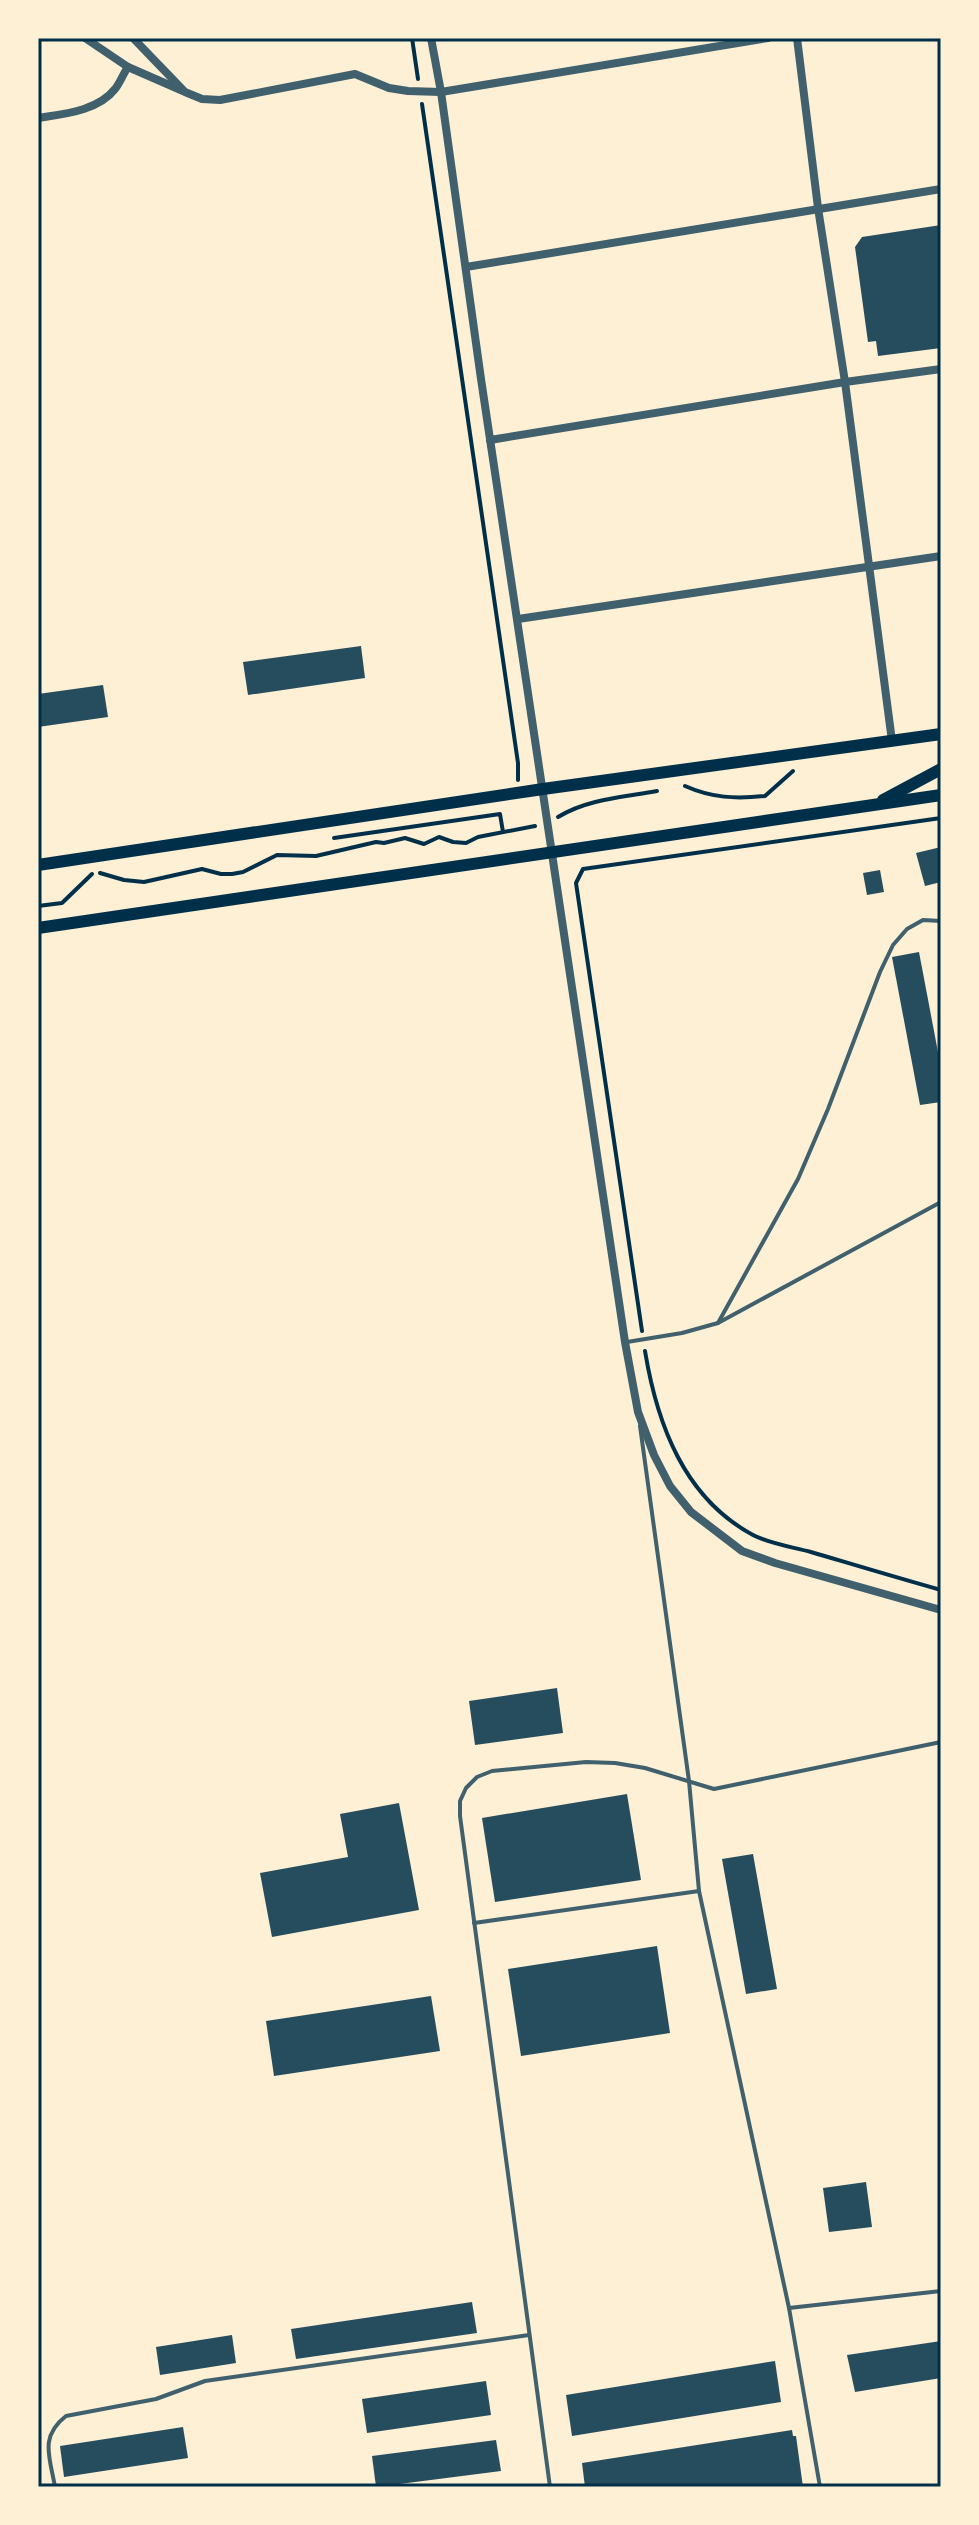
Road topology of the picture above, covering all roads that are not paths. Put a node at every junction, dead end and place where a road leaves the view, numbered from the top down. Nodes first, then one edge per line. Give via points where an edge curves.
1 (85, 38) edge
2 (133, 38) edge
3 (431, 38) edge
4 (768, 38) edge
5 (797, 38) edge
6 (128, 67) junction
7 (185, 92) junction
8 (441, 92) junction
9 (38, 118) edge
10 (941, 189) edge
11 (818, 208) junction
12 (466, 267) junction
13 (941, 369) edge
14 (845, 382) junction
15 (490, 440) junction
16 (941, 556) edge
17 (869, 567) junction
18 (518, 619) junction
19 (941, 734) edge
20 (892, 741) junction
21 (941, 769) edge
22 (543, 789) junction
23 (941, 795) edge
24 (873, 805) junction
25 (552, 853) junction
26 (38, 865) edge
27 (941, 921) edge
28 (38, 928) edge
29 (941, 1202) edge
30 (718, 1323) junction
31 (625, 1342) junction
32 (638, 1412) junction
33 (941, 1610) edge
34 (941, 1742) edge
35 (689, 1781) junction
36 (699, 1891) junction
37 (474, 1923) junction
38 (941, 2291) edge
39 (789, 2308) junction
40 (529, 2335) junction
41 (55, 2487) edge
42 (550, 2487) edge
43 (820, 2487) edge

1 - 6 street
2 - 7 street
3 - 8 street
4 - 8 street
5 - 11 street
6 - 7 street
6 - 9 street via 102,100 79,111
7 - 8 street via 220,100 355,74 389,88
8 - 12 street
10 - 11 street
11 - 12 street
11 - 14 street
12 - 15 street
13 - 14 street
14 - 15 street
14 - 17 street
15 - 18 street
16 - 17 street
17 - 18 street
17 - 20 street
18 - 22 street
19 - 20 main road
20 - 22 main road
21 - 24 main road
22 - 25 street
22 - 26 main road
23 - 24 main road
24 - 25 main road
25 - 28 main road
25 - 31 street
27 - 30 lane via 923,920 893,945 798,1179
29 - 30 lane
30 - 31 lane
31 - 32 street
32 - 33 street via 670,1486 691,1512 742,1551
32 - 35 lane
34 - 35 lane via 714,1789
35 - 36 lane
35 - 37 lane via 600,1762 492,1771 477,1777 460,1801
36 - 37 lane
36 - 39 lane
37 - 40 lane
38 - 39 lane
39 - 43 lane
40 - 41 lane via 205,2381 156,2399 66,2416 49,2434
40 - 42 lane

